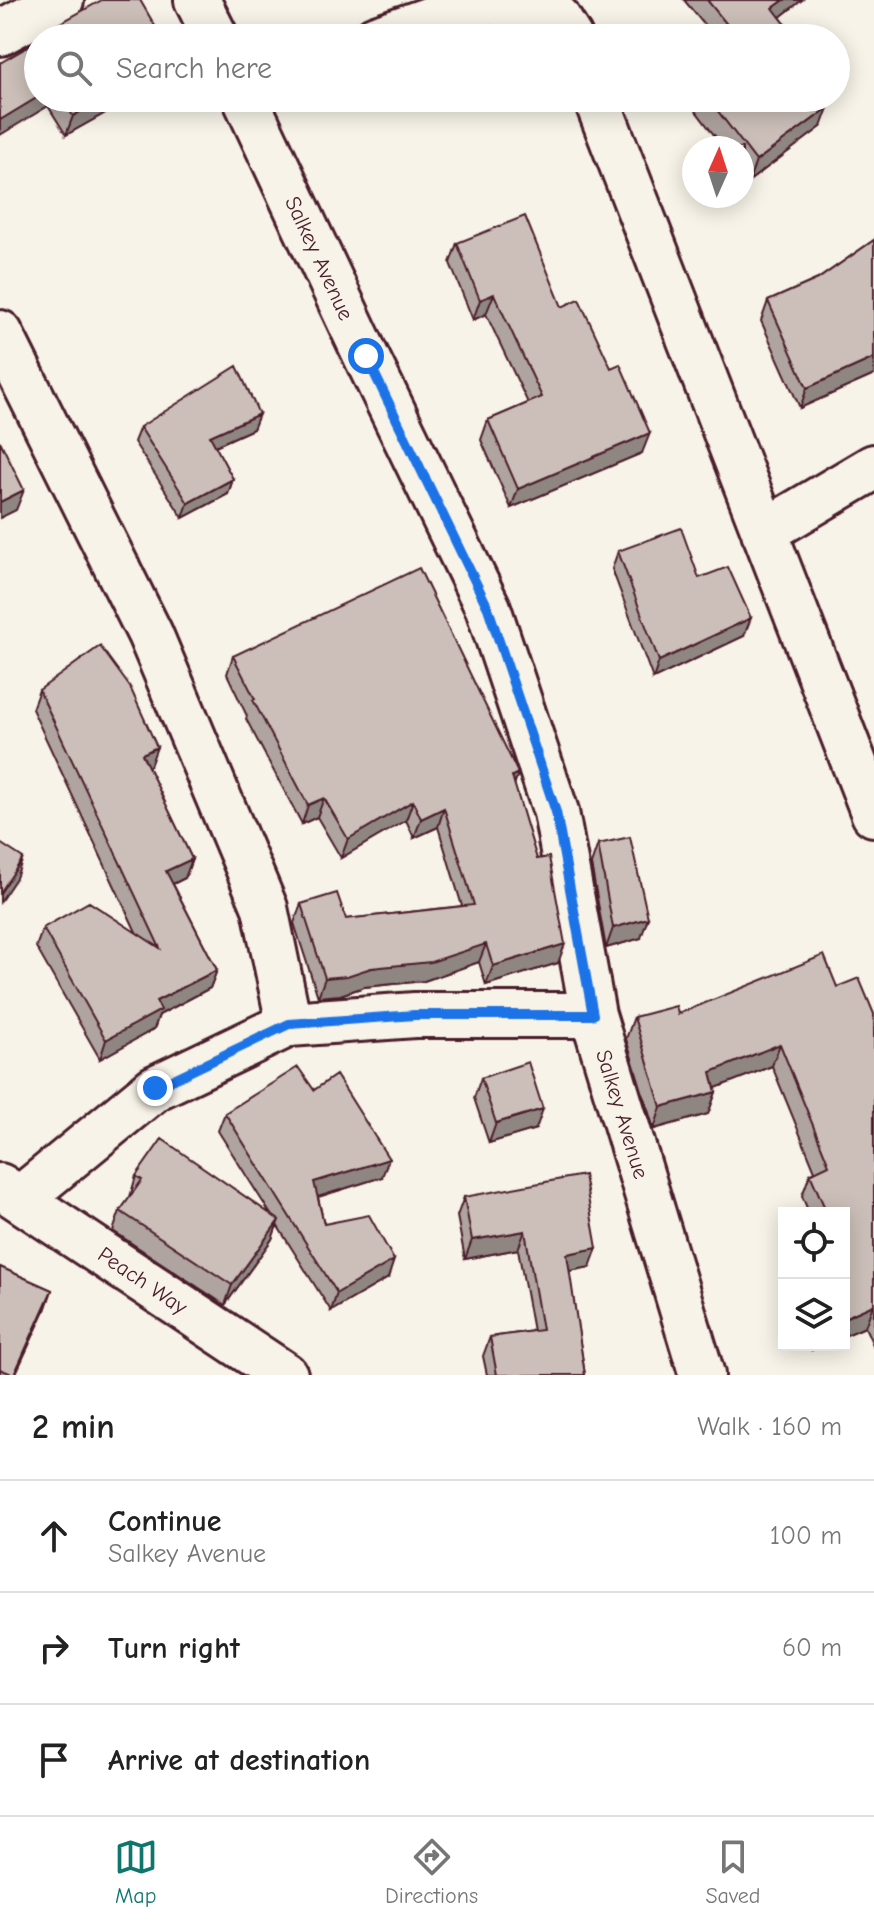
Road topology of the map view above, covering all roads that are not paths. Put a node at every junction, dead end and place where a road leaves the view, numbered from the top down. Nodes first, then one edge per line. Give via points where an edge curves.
1 (61, 0) edge
2 (197, 0) edge
3 (209, 24) edge
4 (416, 24) edge
5 (561, 24) edge
6 (0, 33) edge
7 (252, 112) edge
8 (601, 112) edge
9 (0, 333) edge
10 (874, 467) edge
11 (764, 532) junction
12 (874, 814) edge
13 (593, 1015) junction
14 (289, 1024) junction
15 (10, 1192) edge
16 (285, 1375) edge
17 (702, 1375) edge

1 - 6 street
2 - 3 street
4 - 5 street via 480,2 525,5 557,17
7 - 13 street, Salkey Avenue via 488,608 556,812
8 - 11 street
9 - 14 street via 150,634 265,908
10 - 11 street
11 - 12 street
13 - 14 street via 415,1015
13 - 17 street, Salkey Avenue
14 - 15 street via 155,1088
15 - 16 street, Peach Way

